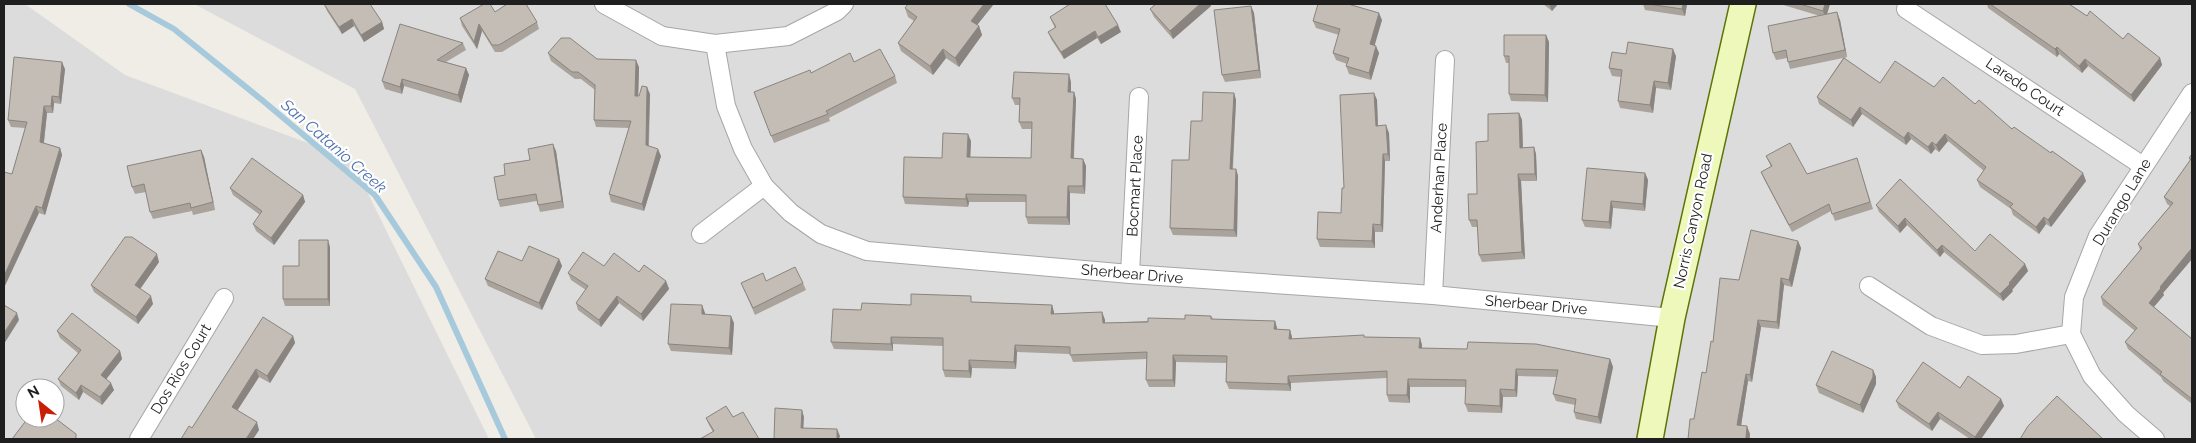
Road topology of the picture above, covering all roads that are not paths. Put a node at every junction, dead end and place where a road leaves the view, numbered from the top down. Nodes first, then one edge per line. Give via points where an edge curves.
1 (604, 4) edge
2 (844, 4) edge
3 (1743, 4) edge
4 (1906, 9) dead end
5 (715, 44) junction
6 (1445, 60) dead end
7 (2192, 93) edge
8 (1139, 98) dead end
9 (2143, 166) junction
10 (764, 186) junction
11 (701, 234) dead end
12 (1130, 274) junction
13 (1870, 286) dead end
14 (1433, 296) junction
15 (224, 298) dead end
16 (1672, 318) junction
17 (2071, 334) junction
18 (139, 439) edge
19 (1650, 439) edge
20 (2155, 439) edge

1 - 5 street via 662,36
2 - 5 street via 837,11 788,36
3 - 16 street, Norris Canyon Road
4 - 9 street, Laredo Court
5 - 10 street, Sherbear Drive via 726,106 743,149
6 - 14 street, Anderhan Place
7 - 9 street, Durango Lane
8 - 12 street, Bocmart Place
9 - 17 street, Durango Lane via 2098,236 2074,297
10 - 11 street
10 - 12 street, Sherbear Drive via 791,213 821,234 867,250
12 - 14 street, Sherbear Drive
13 - 17 street via 1931,326 1982,345 2016,344
14 - 16 street, Sherbear Drive
15 - 18 street, Dos Rios Court
16 - 19 street, Norris Canyon Road
17 - 20 street via 2092,376 2126,414

